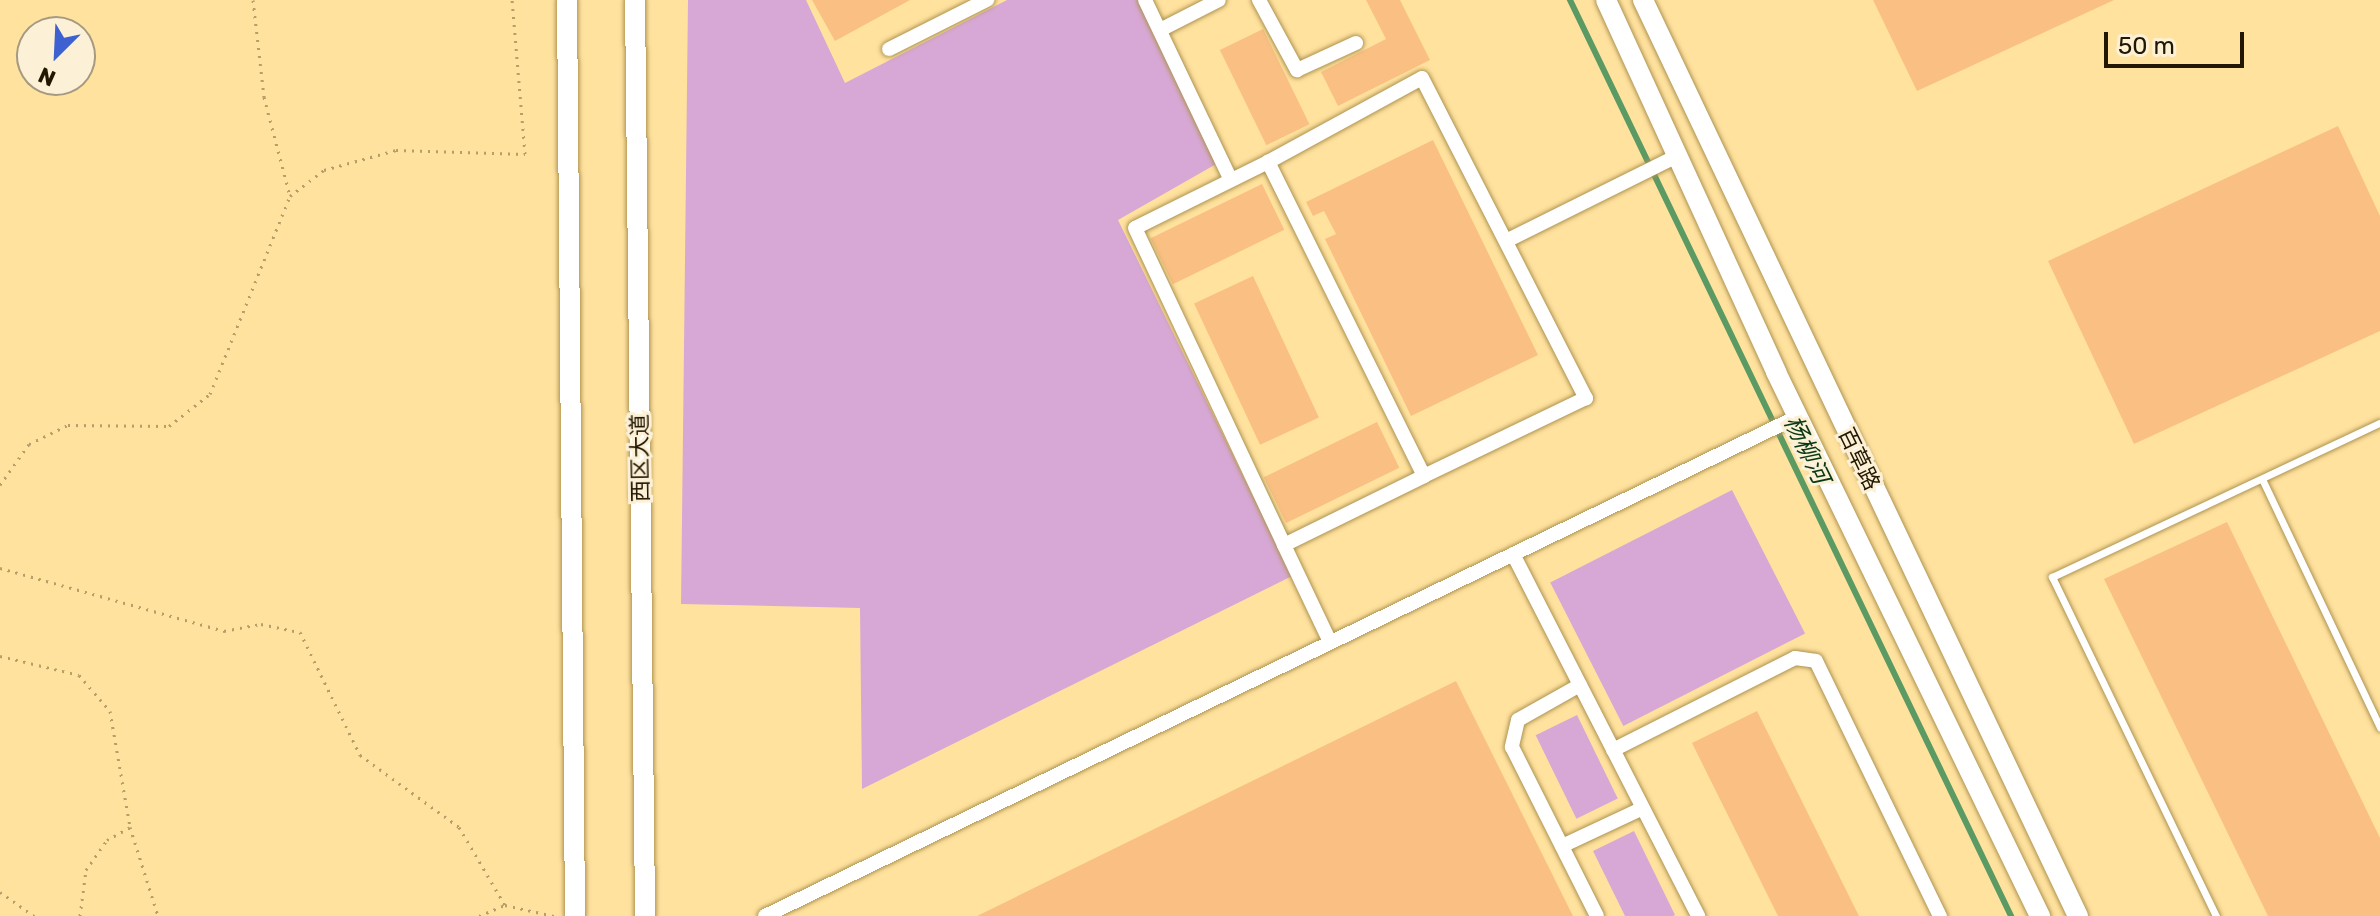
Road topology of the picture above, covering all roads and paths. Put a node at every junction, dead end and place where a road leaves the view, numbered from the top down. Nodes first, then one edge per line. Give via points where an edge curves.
1 (253, 0) edge
2 (512, 0) edge
3 (567, 0) edge
4 (635, 0) edge
5 (987, 0) edge
6 (1145, 0) edge
7 (1219, 0) edge
8 (1259, 0) edge
9 (1606, 0) edge
10 (1643, 0) edge
11 (1160, 30) junction
12 (1356, 43) dead end
13 (889, 49) dead end
14 (1668, 161) junction
15 (1268, 162) junction
16 (1231, 180) junction
17 (290, 196) junction
18 (1506, 241) junction
19 (1792, 419) junction
20 (2380, 423) edge
21 (1424, 476) junction
22 (2262, 479) junction
23 (0, 485) edge
24 (1284, 545) junction
25 (1513, 554) junction
26 (0, 568) edge
27 (1330, 642) junction
28 (0, 656) edge
29 (1580, 685) junction
30 (2380, 727) edge
31 (1613, 750) junction
32 (1643, 808) junction
33 (130, 827) junction
34 (1562, 846) junction
35 (0, 892) edge
36 (505, 905) junction
37 (1937, 915) edge
38 (34, 916) edge
39 (80, 916) edge
40 (158, 916) edge
41 (479, 916) edge
42 (554, 916) edge
43 (575, 916) edge
44 (645, 916) edge
45 (765, 916) edge
46 (1597, 916) edge
47 (1698, 916) edge
48 (2040, 916) edge
49 (2078, 916) edge
50 (2216, 916) edge

1 - 17 path via 264,97
2 - 17 path via 525,154 396,150 324,170
3 - 43 street
4 - 44 street, 西区大道
5 - 13 street
6 - 11 street
7 - 11 street
8 - 12 street via 1297,70
9 - 14 street, 百草路
10 - 49 street, 百草路
11 - 16 street
14 - 18 street
14 - 19 street, 百草路
15 - 16 street
15 - 18 street via 1422,78
15 - 21 street
16 - 24 street via 1135,228
17 - 23 path via 210,394 169,426 68,425 29,444
18 - 21 street via 1586,398
19 - 25 street
19 - 48 street, 百草路
20 - 22 lane
21 - 24 street
22 - 30 lane
22 - 50 lane via 2052,577
24 - 27 street
25 - 27 street
25 - 29 street
26 - 36 path via 224,631 261,624 300,632 360,755 459,827
27 - 45 street
28 - 33 path via 79,675 110,711
29 - 31 street
29 - 34 street via 1518,720 1512,747
31 - 32 street
31 - 37 street via 1795,658 1816,661
32 - 34 street
32 - 47 street
33 - 39 path via 107,840 86,870
33 - 40 path
34 - 46 street
35 - 38 path
36 - 41 path
36 - 42 path

